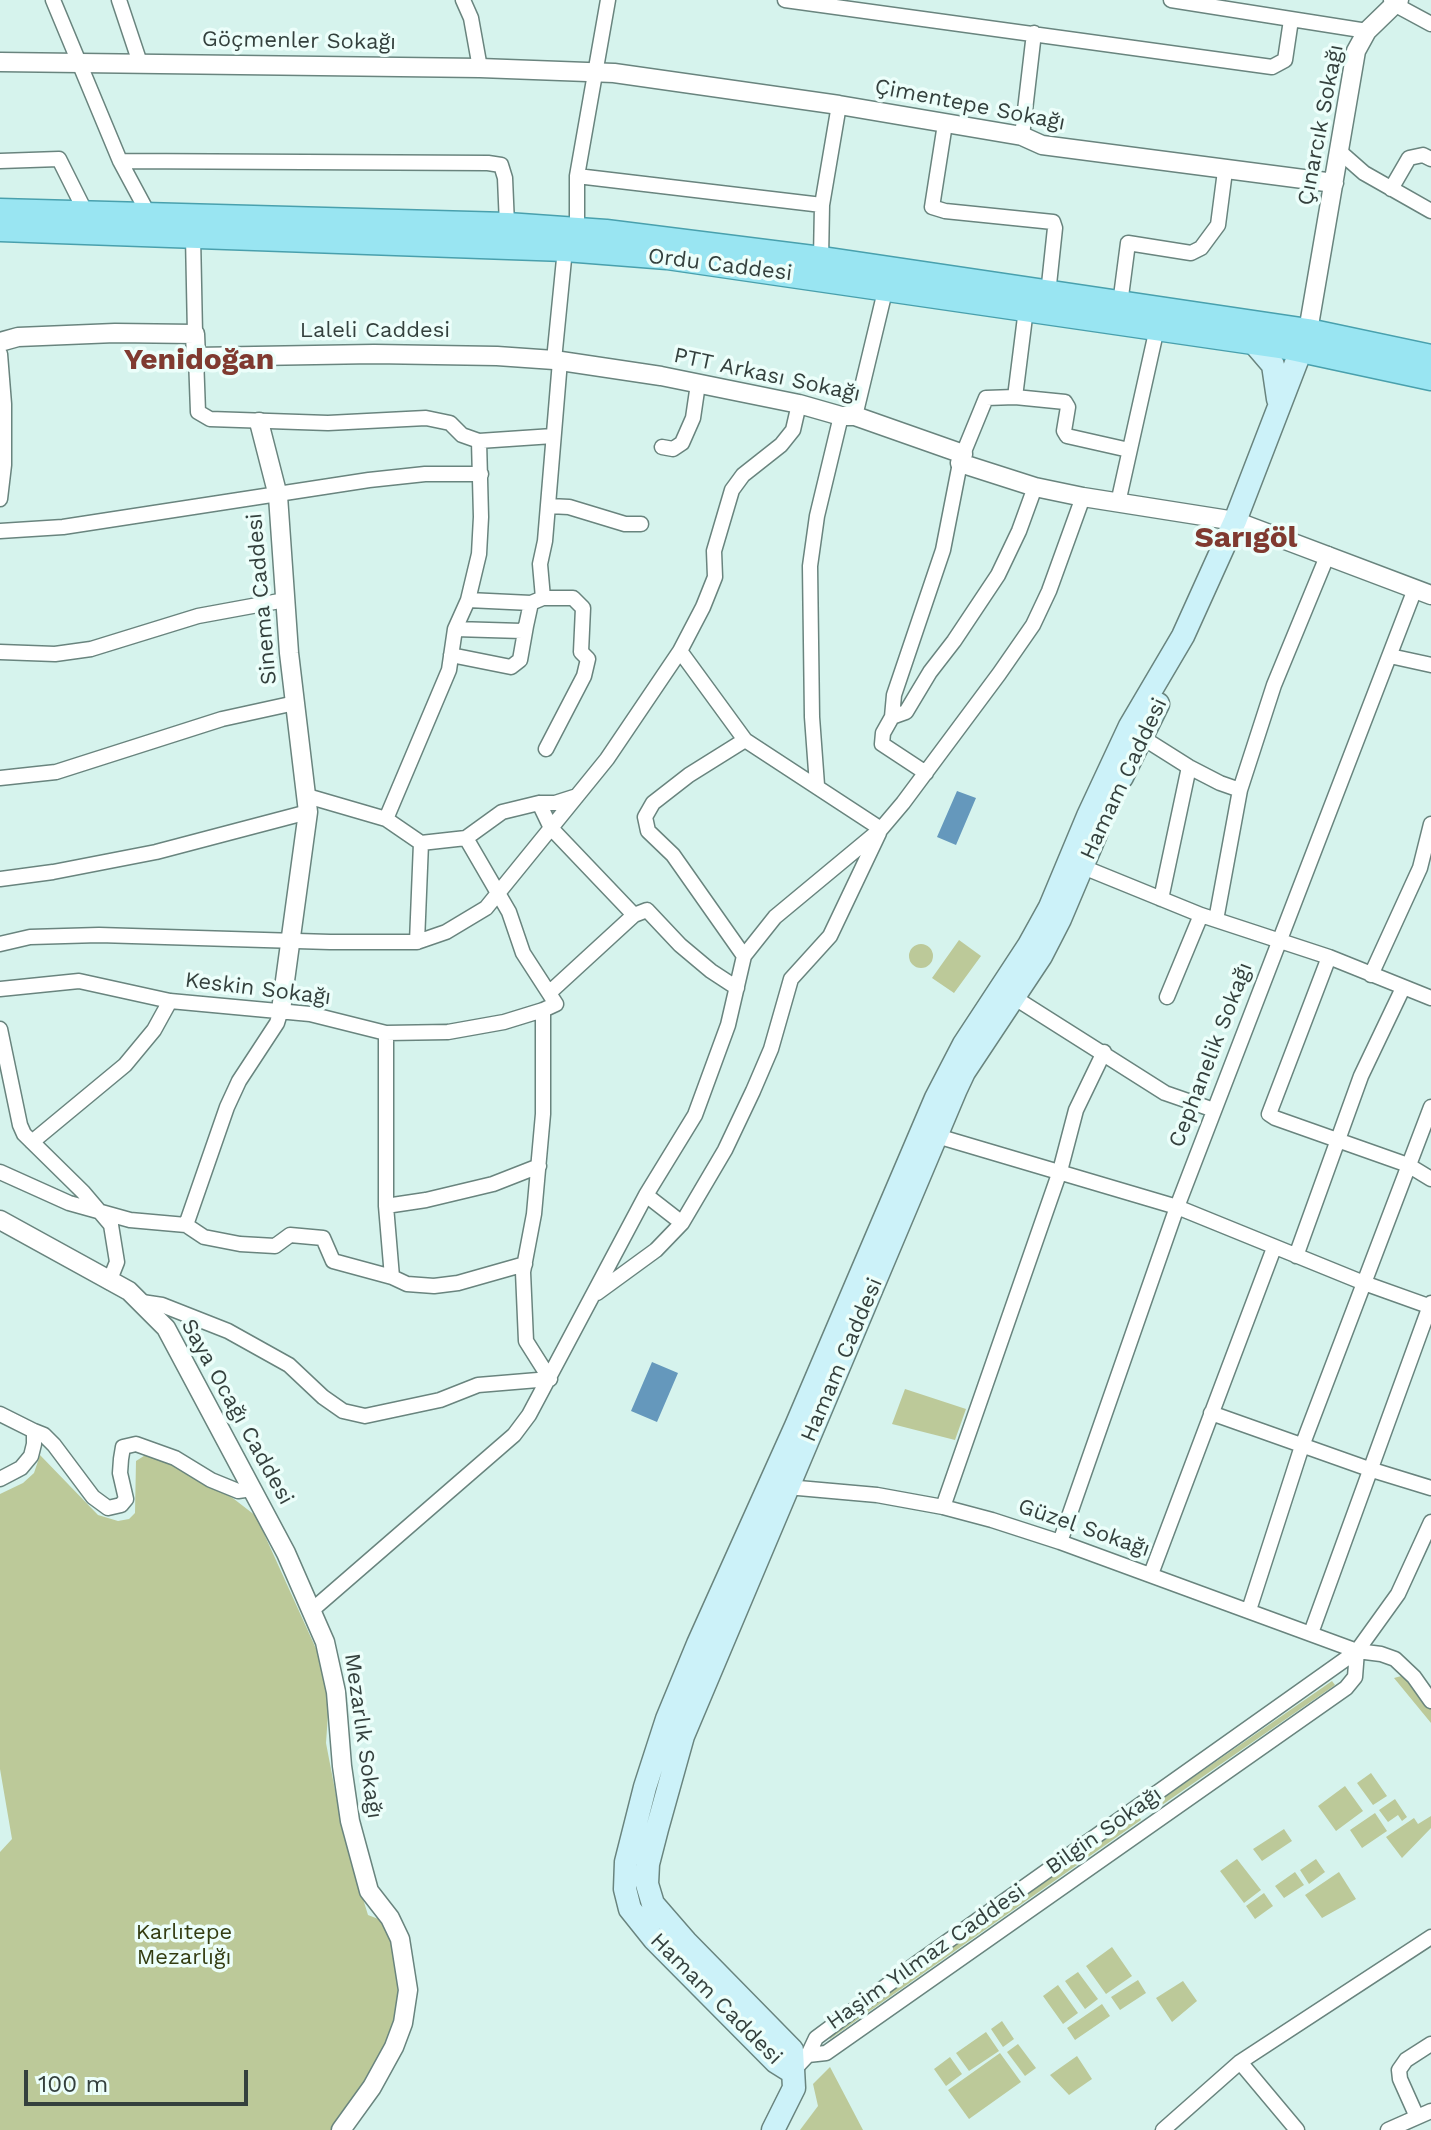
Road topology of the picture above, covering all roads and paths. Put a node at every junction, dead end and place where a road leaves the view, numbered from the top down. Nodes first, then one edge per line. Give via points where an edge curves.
1 (53, 0) edge
2 (119, 0) edge
3 (463, 0) edge
4 (480, 0) edge
5 (608, 0) edge
6 (785, 0) edge
7 (908, 0) edge
8 (1171, 0) edge
9 (1395, 1) edge
10 (906, 16) junction
11 (471, 18) junction
12 (1291, 20) junction
13 (1431, 24) edge
14 (1367, 31) junction
15 (1034, 33) junction
16 (0, 62) edge
17 (80, 63) junction
18 (140, 63) junction
19 (480, 68) junction
20 (597, 71) junction
21 (839, 105) junction
22 (945, 124) junction
23 (1022, 136) junction
24 (1339, 151) junction
25 (1431, 159) edge
26 (0, 161) edge
27 (120, 161) junction
28 (1225, 171) junction
29 (1364, 173) junction
30 (577, 176) junction
31 (1334, 183) junction
32 (1391, 189) junction
33 (822, 205) junction
34 (0, 211) edge
35 (1431, 211) edge
36 (86, 213) junction
37 (149, 215) junction
38 (207, 215) junction
39 (507, 225) junction
40 (0, 229) edge
41 (193, 236) junction
42 (571, 240) junction
43 (821, 259) junction
44 (886, 287) junction
45 (1048, 294) junction
46 (1120, 304) junction
47 (1026, 309) junction
48 (1157, 328) junction
49 (195, 334) junction
50 (1304, 341) junction
51 (0, 342) edge
52 (1255, 344) junction
53 (0, 354) edge
54 (196, 357) junction
55 (1431, 357) edge
56 (557, 360) junction
57 (1431, 378) edge
58 (698, 384) junction
59 (1015, 397) junction
60 (799, 404) junction
61 (1279, 406) junction
62 (848, 416) junction
63 (259, 422) junction
64 (553, 436) junction
65 (479, 441) junction
66 (662, 447) dead end
67 (1129, 450) junction
68 (962, 459) junction
69 (481, 474) junction
70 (1035, 487) junction
71 (278, 496) junction
72 (1083, 497) junction
73 (0, 499) edge
74 (1118, 503) junction
75 (549, 506) junction
76 (1235, 521) junction
77 (641, 524) dead end
78 (0, 531) edge
79 (1328, 554) junction
80 (1423, 592) edge
81 (285, 600) junction
82 (468, 600) junction
83 (537, 601) junction
84 (526, 626) junction
85 (455, 629) junction
86 (1183, 636) junction
87 (680, 651) junction
88 (0, 652) edge
89 (451, 655) junction
90 (1390, 656) junction
91 (1431, 665) edge
92 (295, 703) junction
93 (892, 717) junction
94 (1143, 738) junction
95 (745, 740) junction
96 (546, 749) dead end
97 (1189, 767) junction
98 (926, 773) junction
99 (0, 778) edge
100 (817, 785) junction
101 (1240, 790) junction
102 (577, 796) junction
103 (539, 803) junction
104 (308, 804) junction
105 (386, 819) junction
106 (1431, 824) edge
107 (551, 828) junction
108 (881, 829) junction
109 (466, 838) junction
110 (421, 843) junction
111 (1076, 864) junction
112 (0, 879) edge
113 (499, 893) junction
114 (1161, 899) junction
115 (634, 915) junction
116 (1201, 915) junction
117 (1216, 920) junction
118 (291, 939) junction
119 (1279, 940) junction
120 (417, 942) junction
121 (0, 944) edge
122 (744, 956) junction
123 (1329, 957) junction
124 (1371, 975) junction
125 (737, 988) junction
126 (1403, 988) junction
127 (0, 989) edge
128 (1167, 997) dead end
129 (1015, 998) junction
130 (1431, 998) edge
131 (170, 1001) junction
132 (549, 1002) junction
133 (281, 1010) junction
134 (0, 1029) edge
135 (386, 1033) junction
136 (1104, 1052) junction
137 (1431, 1107) edge
138 (1214, 1110) junction
139 (930, 1132) junction
140 (1337, 1138) junction
141 (32, 1142) junction
142 (1408, 1165) junction
143 (539, 1166) junction
144 (1060, 1171) junction
145 (0, 1172) edge
146 (1431, 1179) edge
147 (646, 1195) junction
148 (386, 1206) junction
149 (1177, 1207) junction
150 (100, 1211) junction
151 (0, 1220) edge
152 (682, 1223) junction
153 (186, 1225) junction
154 (1274, 1248) junction
155 (1296, 1256) junction
156 (525, 1264) junction
157 (392, 1277) junction
158 (109, 1282) junction
159 (1364, 1283) junction
160 (592, 1297) junction
161 (142, 1302) junction
162 (1431, 1305) edge
163 (550, 1379) junction
164 (1211, 1413) junction
165 (0, 1414) edge
166 (34, 1431) junction
167 (1302, 1446) junction
168 (1369, 1469) junction
169 (0, 1479) edge
170 (779, 1484) junction
171 (1431, 1488) edge
172 (252, 1489) junction
173 (943, 1507) junction
174 (1431, 1522) edge
175 (1060, 1542) junction
176 (1151, 1574) junction
177 (1249, 1610) junction
178 (311, 1611) junction
179 (1311, 1633) junction
180 (1357, 1651) junction
181 (1431, 1701) edge
182 (1144, 1803) junction
183 (1156, 1821) junction
184 (1431, 1937) edge
185 (1431, 2044) edge
186 (808, 2055) junction
187 (1240, 2062) junction
188 (792, 2072) junction
189 (1431, 2111) edge
190 (1417, 2117) junction
191 (341, 2130) edge
192 (773, 2130) edge
193 (1163, 2130) edge
194 (1297, 2130) edge
195 (1388, 2130) edge

1 - 17 street
2 - 18 street
3 - 11 street
4 - 11 street
5 - 20 street
6 - 10 street
7 - 10 street
8 - 12 street, Çınarcık Sokağı
9 - 13 street
9 - 14 street
10 - 15 street
11 - 19 street
12 - 14 street, Çınarcık Sokağı
12 - 15 street via 1285,60 1272,67
14 - 24 street, Çınarcık Sokağı via 1356,51
15 - 23 street
16 - 17 street, Göçmenler Sokağı
17 - 18 street, Göçmenler Sokağı
17 - 27 street
18 - 19 street, Göçmenler Sokağı
19 - 20 street, Göçmenler Sokağı
20 - 21 street, Çimentepe Sokağı
20 - 30 street
21 - 22 street, Çimentepe Sokağı
21 - 33 street
22 - 23 street, Çimentepe Sokağı
22 - 45 street via 932,207 1053,222
23 - 28 street, Çimentepe Sokağı via 1042,145
24 - 29 street
24 - 31 street, Çınarcık Sokağı
25 - 32 street via 1409,158
26 - 36 street via 59,159
27 - 37 street
27 - 39 street via 501,165
28 - 31 street, Çimentepe Sokağı
28 - 46 street via 1218,225 1201,248 1191,253 1128,243
29 - 31 street
29 - 32 street
30 - 33 street
30 - 42 street
31 - 50 street, Çınarcık Sokağı
32 - 35 street
33 - 43 street
34 - 36 main road, Ordu Caddesi
36 - 37 main road, Ordu Caddesi
37 - 38 main road, Ordu Caddesi
38 - 39 main road, Ordu Caddesi
38 - 41 main road
39 - 42 main road, Ordu Caddesi
40 - 41 main road, Ordu Caddesi
41 - 42 main road, Ordu Caddesi
41 - 49 street
42 - 43 main road, Ordu Caddesi via 679,240
42 - 44 main road, Ordu Caddesi
42 - 56 street
43 - 45 main road, Ordu Caddesi
44 - 47 main road, Ordu Caddesi
44 - 62 street
45 - 46 main road, Ordu Caddesi
46 - 50 main road, Ordu Caddesi
47 - 48 main road, Ordu Caddesi
47 - 59 street
48 - 52 main road, Ordu Caddesi
48 - 67 street
49 - 51 street via 115,333
49 - 54 street
50 - 52 main road, Ordu Caddesi
50 - 55 main road, Ordu Caddesi
50 - 57 main road, Ordu Caddesi
50 - 61 main road, Hamam Caddesi
52 - 61 main road via 1273,365
53 - 73 street
54 - 56 street, Laleli Caddesi via 374,354
54 - 63 street via 198,412 210,419
56 - 58 street, PTT Arkası Sokağı
56 - 64 street
58 - 60 street, PTT Arkası Sokağı
58 - 66 street via 693,418 682,443 673,449
59 - 67 street via 1065,402 1067,436
59 - 68 street via 986,398
60 - 62 street, PTT Arkası Sokağı
60 - 87 street via 793,430 732,490 714,551 715,577
61 - 76 main road, Hamam Caddesi
62 - 68 street, PTT Arkası Sokağı
62 - 100 street via 817,516 810,566
63 - 65 street via 426,418 450,423
63 - 71 street, Sinema Caddesi
64 - 65 street
64 - 75 street
65 - 69 street
67 - 74 street
68 - 70 street, PTT Arkası Sokağı
68 - 93 street via 943,550 894,695
69 - 71 street via 383,478
69 - 82 street via 479,554
70 - 72 street, PTT Arkası Sokağı
70 - 93 street via 998,575 906,712
71 - 78 street
71 - 81 street, Sinema Caddesi
72 - 74 street, PTT Arkası Sokağı
72 - 98 street via 1033,625
74 - 76 street, PTT Arkası Sokağı
75 - 77 street
75 - 83 street
76 - 79 street
76 - 86 main road, Hamam Caddesi
79 - 80 street
79 - 101 street via 1274,685
80 - 90 street, Cephanelik Sokağı
81 - 88 street via 198,616 91,649
81 - 92 street, Sinema Caddesi
82 - 83 street
82 - 85 street
83 - 84 street
83 - 96 street via 573,598 583,608 581,652 588,659
84 - 85 street via 522,631
84 - 89 street via 520,660 511,667
85 - 89 street
86 - 94 main road, Hamam Caddesi via 1173,675
86 - 111 main road, Hamam Caddesi via 1130,726
87 - 95 street
87 - 102 street
89 - 105 street
90 - 91 street
90 - 119 street, Cephanelik Sokağı
92 - 99 street via 222,719 56,772
92 - 104 street, Sinema Caddesi
93 - 98 street via 882,744
94 - 97 street
94 - 111 main road, Hamam Caddesi
95 - 100 street
95 - 122 street via 653,803 645,817 648,831 673,855
97 - 101 street
97 - 114 street
98 - 108 street
100 - 108 street
101 - 117 street
102 - 103 street
102 - 107 street
103 - 107 street
103 - 109 street via 502,812
104 - 105 street
104 - 112 street via 156,852
104 - 118 street, Sinema Caddesi
105 - 110 street
106 - 124 street via 1420,868
107 - 113 street
107 - 115 street
108 - 122 street via 775,917
108 - 152 street via 830,936 791,979 753,1091
109 - 110 street
109 - 113 street
110 - 120 street
111 - 114 street
111 - 129 main road, Hamam Caddesi via 1054,932
111 - 139 main road, Hamam Caddesi via 964,1044
113 - 120 street via 486,908 446,932
113 - 132 street
114 - 116 street
115 - 125 street via 647,910 680,945
115 - 132 street
116 - 117 street
116 - 128 street
117 - 119 street
118 - 120 street
118 - 121 street via 99,935 30,937
118 - 133 street, Sinema Caddesi
119 - 123 street
119 - 138 street, Cephanelik Sokağı
122 - 125 street
123 - 124 street
123 - 140 street via 1269,1114
124 - 126 street
125 - 147 street via 695,1115
126 - 130 street
126 - 140 street
127 - 131 street, Keskin Sokağı via 79,981
129 - 136 street
129 - 139 main road, Hamam Caddesi
131 - 133 street, Keskin Sokağı
131 - 141 street via 125,1065
132 - 135 street, Keskin Sokağı via 504,1022 448,1032
132 - 143 street
133 - 135 street, Keskin Sokağı
133 - 153 street via 227,1107
134 - 141 street via 20,1125
135 - 148 street
136 - 138 street via 1165,1093
136 - 144 street via 1076,1110
137 - 142 street
138 - 149 street, Cephanelik Sokağı
139 - 144 street
139 - 170 main road, Hamam Caddesi
140 - 142 street
140 - 155 street
141 - 150 street
142 - 146 street
142 - 159 street
143 - 148 street via 493,1184
143 - 156 street
144 - 149 street
144 - 173 street
145 - 150 street
147 - 152 street
147 - 160 street
148 - 157 street
149 - 154 street
149 - 175 street, Cephanelik Sokağı
150 - 153 street via 130,1220
150 - 158 street via 114,1237 117,1262
151 - 158 street, Saya Ocağı Caddesi
152 - 160 street via 656,1250
153 - 157 street via 204,1237 240,1244 275,1246 290,1235 323,1238 333,1261
154 - 155 street
154 - 164 street
155 - 159 street
156 - 157 street via 434,1286
156 - 163 street via 526,1341
158 - 161 street, Saya Ocağı Caddesi
159 - 162 street
159 - 167 street
160 - 163 street
161 - 163 street via 228,1331 289,1365 343,1411 365,1416 440,1400 478,1385
161 - 172 street, Saya Ocağı Caddesi via 166,1328
162 - 168 street
163 - 178 street via 514,1435
164 - 167 street
164 - 176 street
165 - 166 street
166 - 169 street via 31,1456
166 - 172 street via 54,1445 93,1497 108,1508 126,1499 120,1473 123,1447 136,1444 238,1491
167 - 168 street
167 - 177 street
168 - 171 street
168 - 179 street
170 - 173 street, Güzel Sokağı
170 - 188 main road, Hamam Caddesi via 667,1719 626,1862 625,1889 630,1909 654,1939
172 - 178 street, Saya Ocağı Caddesi
173 - 175 street, Güzel Sokağı
174 - 180 street, Bilgin Sokağı via 1398,1594
175 - 176 street, Güzel Sokağı
176 - 177 street, Güzel Sokağı
177 - 179 street, Güzel Sokağı
178 - 191 street, Mezarlık Sokağı via 331,1665 350,1821 360,1861 369,1891 400,1939 408,1990 394,2047
179 - 180 street, Güzel Sokağı
180 - 181 street, Güzel Sokağı via 1395,1659
180 - 182 street, Bilgin Sokağı
180 - 183 street, Haşim Yılmaz Caddesi via 1355,1677 1346,1688
182 - 183 street
182 - 186 street, Bilgin Sokağı via 816,2038
183 - 186 street, Haşim Yılmaz Caddesi via 826,2053
184 - 187 street
185 - 190 street via 1399,2070
186 - 188 street, Bilgin Sokağı
187 - 193 street
187 - 194 street
188 - 192 main road via 794,2088
189 - 190 street
190 - 195 street

